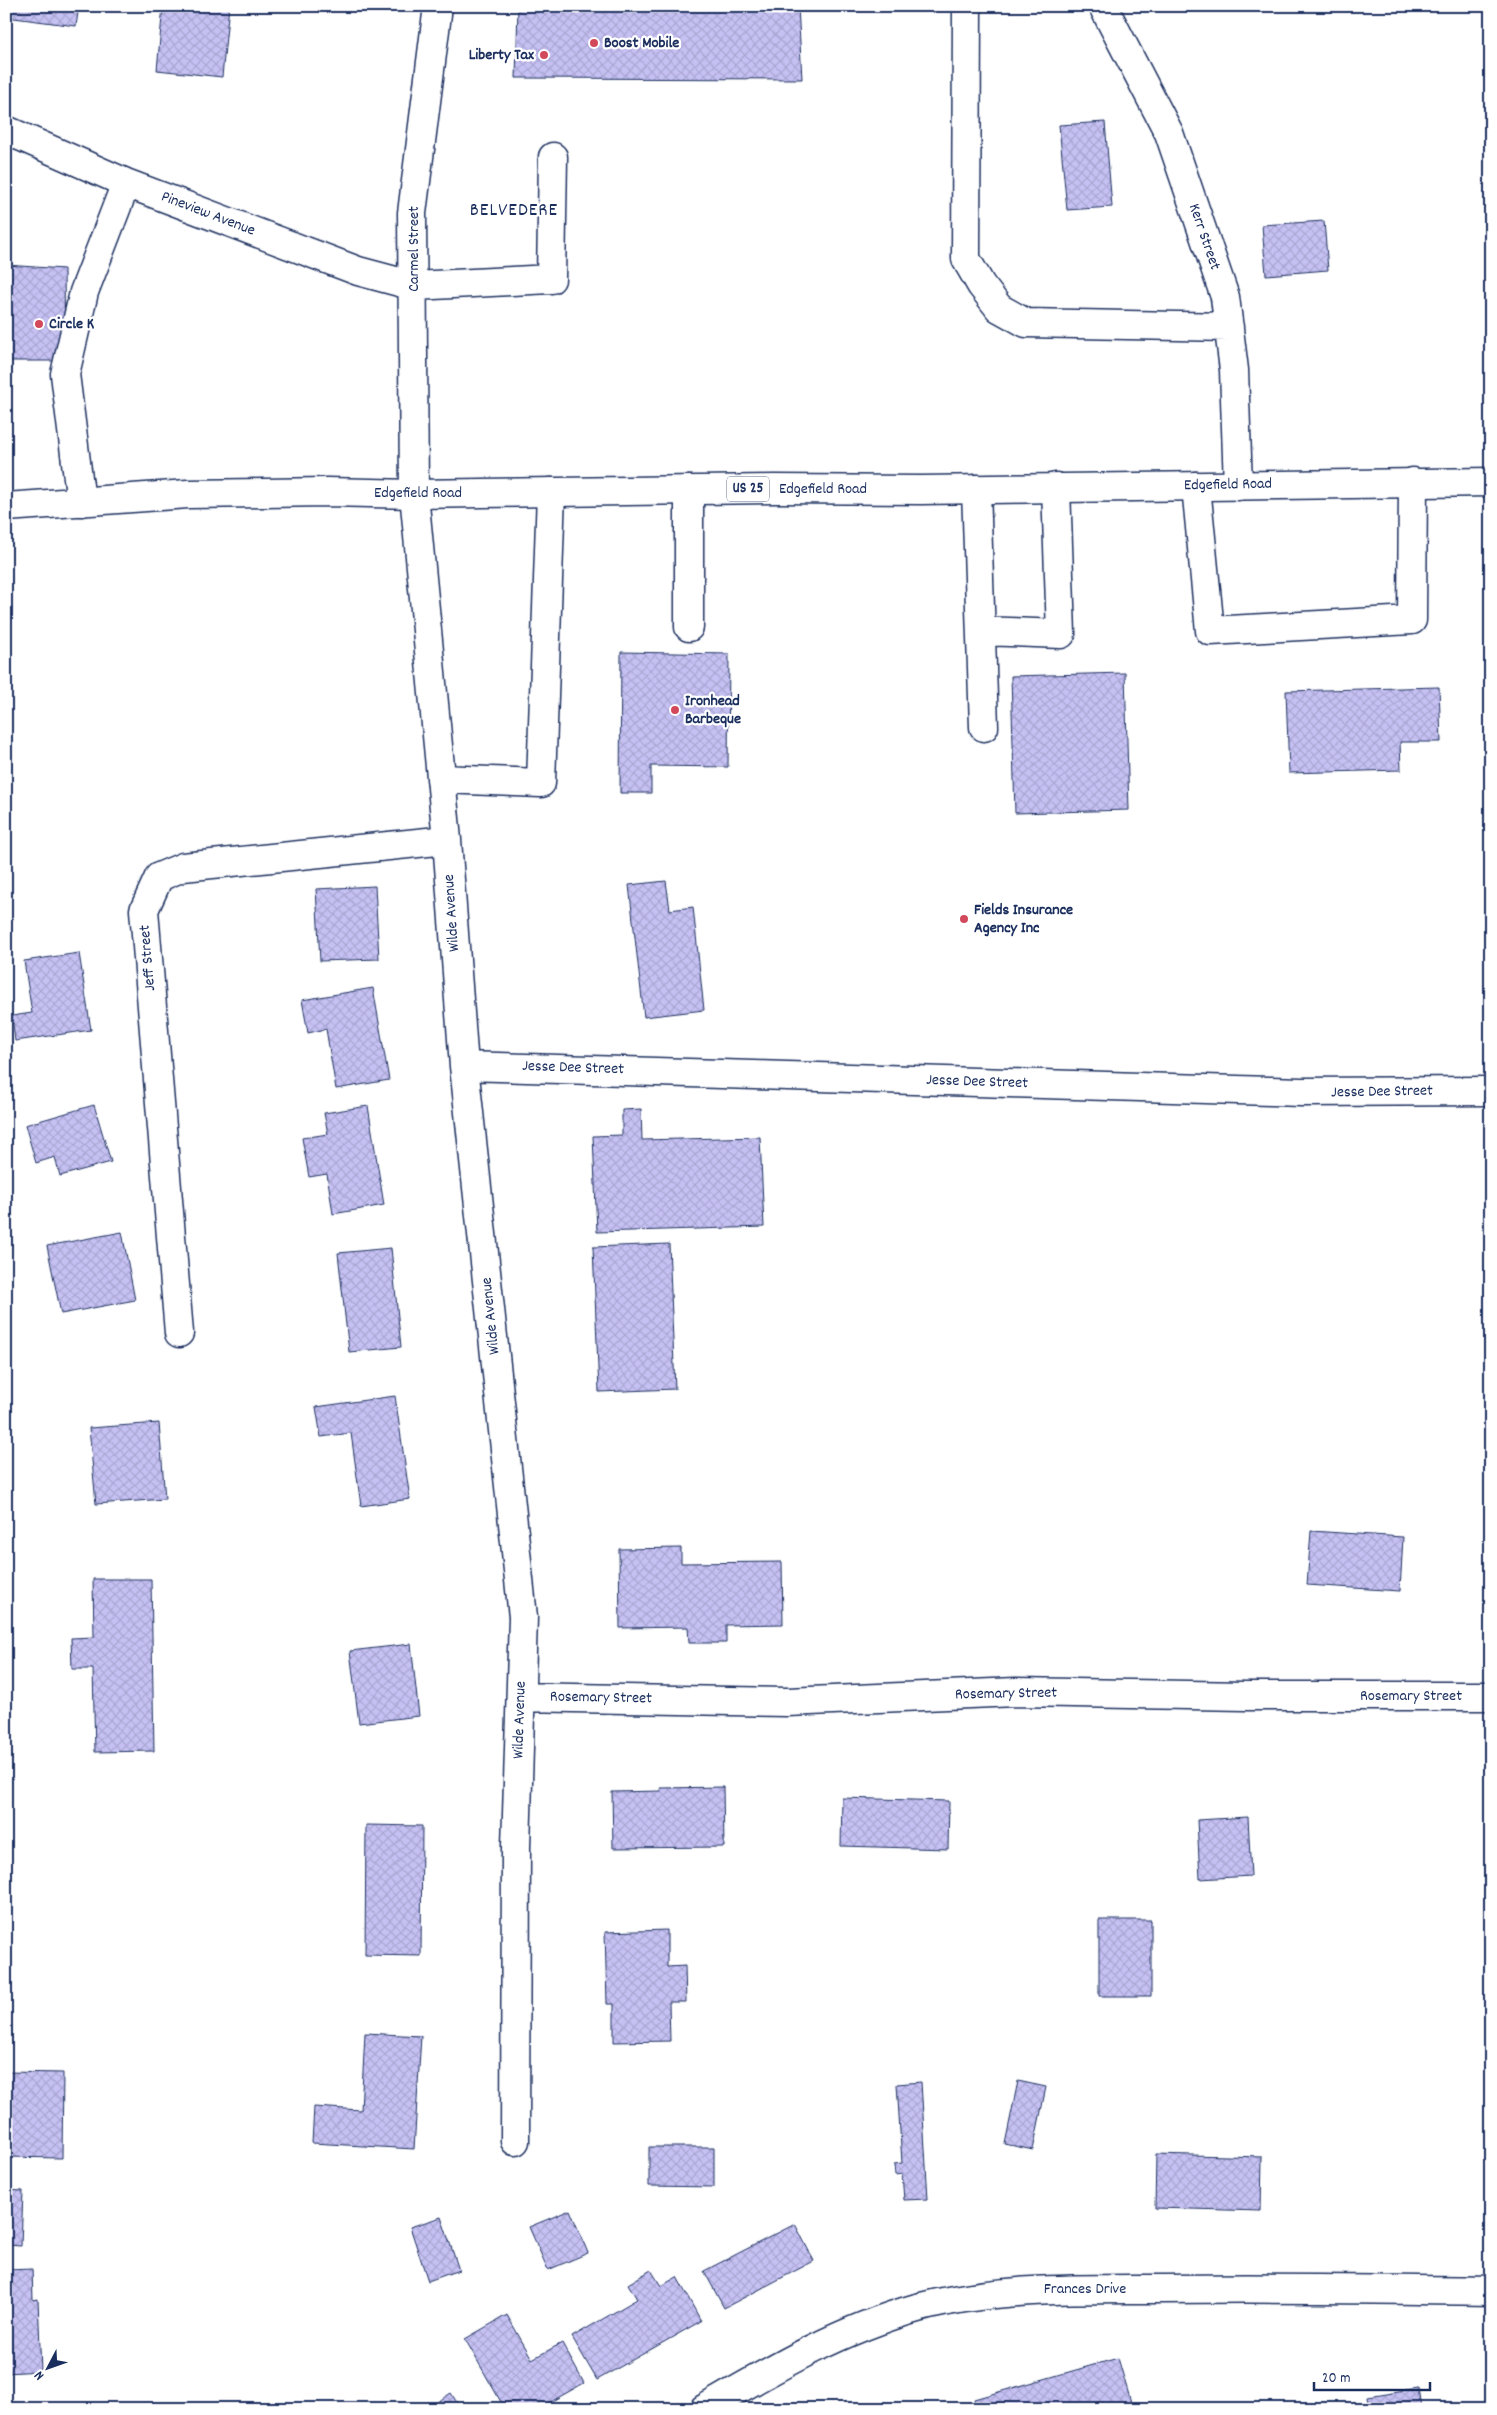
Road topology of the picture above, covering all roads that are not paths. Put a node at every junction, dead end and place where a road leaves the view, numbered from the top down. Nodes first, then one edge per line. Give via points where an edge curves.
1 (438, 6) edge
2 (967, 6) edge
3 (1103, 6) edge
4 (6, 130) edge
5 (553, 158) dead end
6 (126, 184) junction
7 (414, 286) junction
8 (1229, 327) junction
9 (1413, 482) junction
10 (1491, 482) edge
11 (1196, 486) junction
12 (1238, 486) junction
13 (1056, 487) junction
14 (976, 489) junction
15 (689, 490) junction
16 (551, 492) junction
17 (414, 494) junction
18 (81, 502) junction
19 (6, 507) edge
20 (689, 627) dead end
21 (981, 631) junction
22 (984, 727) dead end
23 (441, 779) junction
24 (447, 840) junction
25 (464, 1066) junction
26 (1491, 1090) edge
27 (179, 1333) dead end
28 (1491, 1696) edge
29 (521, 1697) junction
30 (515, 2141) dead end
31 (1491, 2291) edge
32 (704, 2409) edge

1 - 7 street, Carmel Street via 412,213
2 - 8 street via 966,259 981,286 999,308 1026,323
3 - 8 street, Kerr Street via 1169,133 1225,297
4 - 6 street, Pineview Avenue
5 - 7 street, Pineview Avenue via 551,279
6 - 7 street, Pineview Avenue via 358,271
6 - 18 street via 84,292 65,374
7 - 17 street, Carmel Street
8 - 12 street, Kerr Street via 1234,370
9 - 10 street, Edgefield Road / US 25
9 - 11 street via 1412,620 1210,631
9 - 12 street, Edgefield Road / US 25
11 - 12 street, Edgefield Road / US 25
11 - 13 street, Edgefield Road / US 25
13 - 14 street, Edgefield Road / US 25
13 - 21 street via 1061,634
14 - 15 street, Edgefield Road / US 25
14 - 21 street
15 - 16 street, Edgefield Road / US 25
15 - 20 street
16 - 17 street, Edgefield Road / US 25
16 - 23 street via 541,783
17 - 18 street, Edgefield Road / US 25 via 188,494
17 - 23 street, Wilde Avenue
18 - 19 street, Edgefield Road / US 25
21 - 22 street
23 - 24 street, Wilde Avenue
24 - 25 street, Wilde Avenue
24 - 27 street, Jeff Street via 183,867 159,877 144,910
25 - 26 street, Jesse Dee Street via 1301,1092
25 - 29 street, Wilde Avenue via 522,1617
28 - 29 street, Rosemary Street via 1016,1692 787,1702
29 - 30 street, Wilde Avenue via 516,1846
31 - 32 street, Frances Drive via 1302,2288 1040,2290 973,2297 918,2308 862,2326 810,2349

